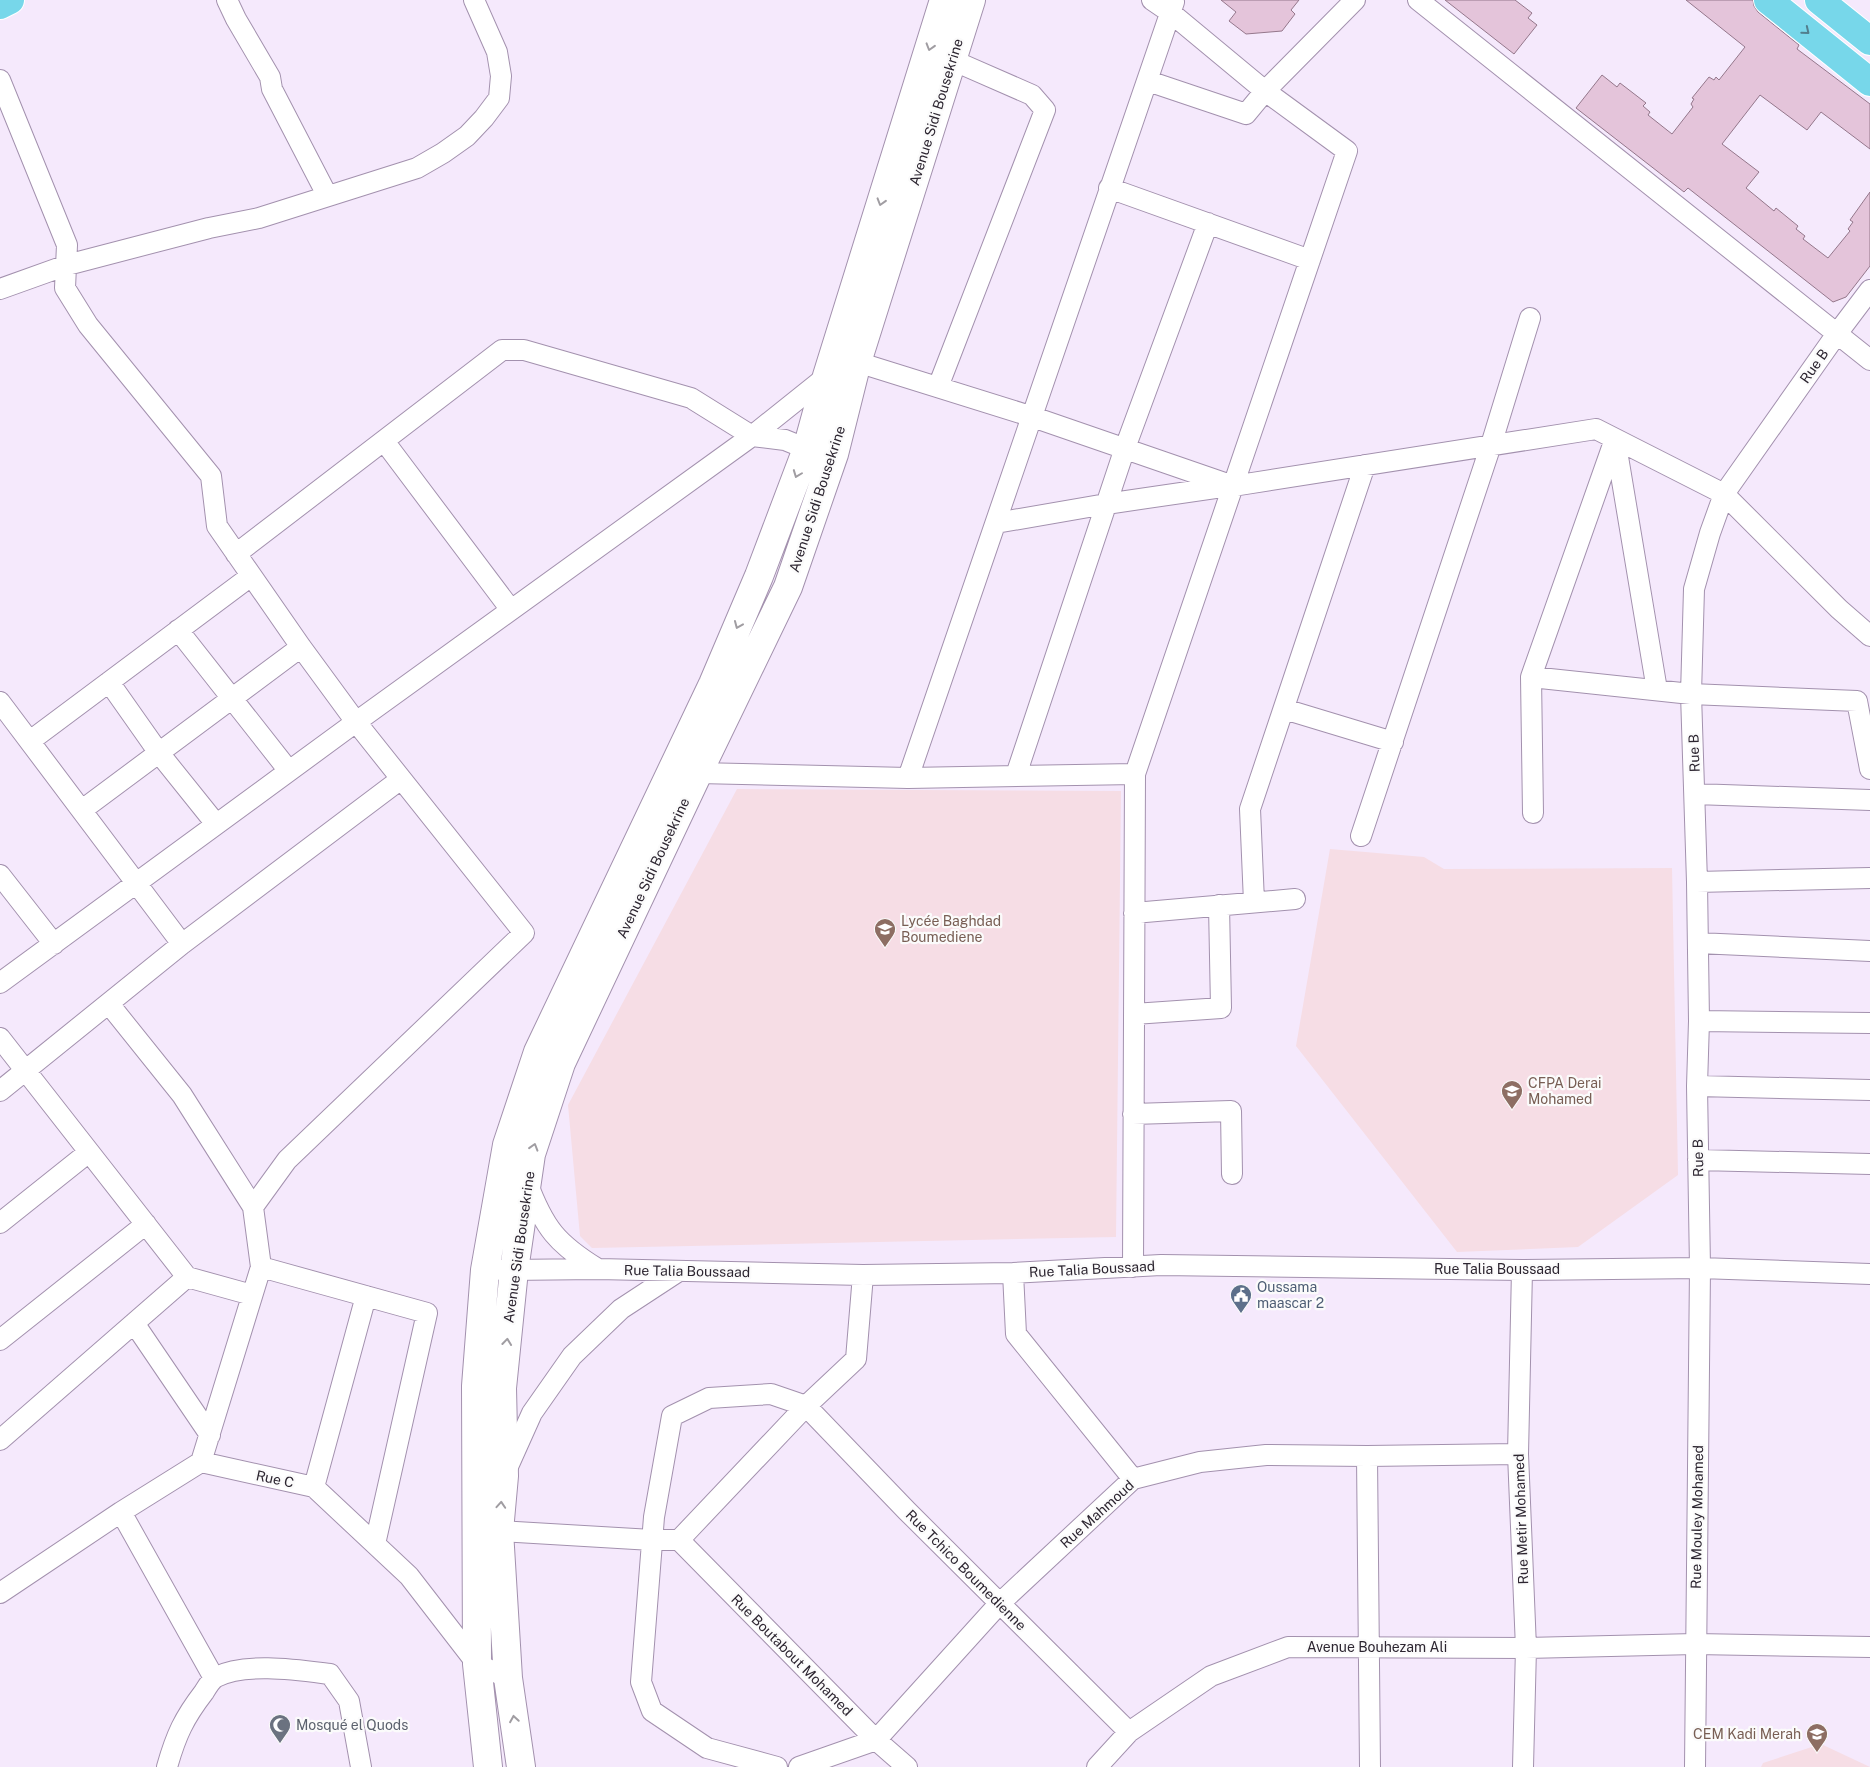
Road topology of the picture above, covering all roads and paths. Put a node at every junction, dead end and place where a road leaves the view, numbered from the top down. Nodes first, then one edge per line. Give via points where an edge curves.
1 (10, 0) edge
2 (227, 0) edge
3 (474, 0) edge
4 (944, 0) edge
5 (971, 0) edge
6 (1152, 0) edge
7 (1355, 0) edge
8 (1418, 0) edge
9 (1768, 0) edge
10 (1819, 0) edge
11 (0, 5) edge
12 (1172, 7) edge
13 (1870, 41) edge
14 (952, 60) junction
15 (0, 80) edge
16 (1148, 81) junction
17 (1870, 82) edge
18 (1265, 91) junction
19 (1108, 188) junction
20 (327, 195) junction
21 (1208, 223) junction
22 (1310, 260) junction
23 (67, 265) junction
24 (0, 288) edge
25 (1870, 290) edge
26 (1530, 318) dead end
27 (1836, 335) junction
28 (1870, 360) edge
29 (857, 362) junction
30 (827, 376) junction
31 (938, 387) junction
32 (1030, 416) junction
33 (752, 436) junction
34 (1615, 439) junction
35 (384, 441) junction
36 (1491, 446) junction
37 (1125, 448) junction
38 (807, 449) junction
39 (1365, 465) junction
40 (1233, 486) junction
41 (1724, 494) junction
42 (1106, 504) junction
43 (996, 523) junction
44 (236, 554) junction
45 (251, 576) junction
46 (512, 610) junction
47 (178, 630) junction
48 (1870, 636) edge
49 (301, 646) junction
50 (1531, 677) junction
51 (109, 682) junction
52 (1657, 690) junction
53 (1691, 694) junction
54 (232, 698) junction
55 (0, 702) edge
56 (1284, 709) junction
57 (356, 722) junction
58 (30, 741) junction
59 (1393, 742) junction
60 (159, 753) junction
61 (1870, 769) edge
62 (290, 770) junction
63 (698, 773) junction
64 (1135, 774) junction
65 (1016, 775) junction
66 (908, 778) junction
67 (401, 779) junction
68 (1695, 794) junction
69 (1870, 800) edge
70 (82, 810) junction
71 (1533, 813) dead end
72 (216, 824) junction
73 (1361, 836) dead end
74 (0, 875) edge
75 (1870, 878) edge
76 (1697, 882) junction
77 (136, 883) junction
78 (1295, 899) dead end
79 (1254, 902) junction
80 (1219, 905) junction
81 (1134, 913) junction
82 (1698, 943) junction
83 (54, 944) junction
84 (182, 944) junction
85 (1870, 951) edge
86 (0, 983) edge
87 (109, 1004) junction
88 (1134, 1014) junction
89 (1699, 1021) junction
90 (1870, 1023) edge
91 (0, 1038) edge
92 (26, 1071) junction
93 (1697, 1086) junction
94 (1870, 1090) edge
95 (0, 1092) edge
96 (1133, 1114) junction
97 (89, 1152) junction
98 (1698, 1160) junction
99 (1870, 1164) edge
100 (1232, 1174) dead end
101 (527, 1182) junction
102 (253, 1207) junction
103 (0, 1223) edge
104 (146, 1224) junction
105 (261, 1267) junction
106 (1133, 1267) junction
107 (1700, 1268) junction
108 (598, 1269) junction
109 (485, 1270) junction
110 (514, 1270) junction
111 (1522, 1270) junction
112 (679, 1271) junction
113 (1013, 1272) junction
114 (1870, 1274) edge
115 (863, 1275) junction
116 (187, 1277) junction
117 (252, 1295) junction
118 (366, 1296) junction
119 (134, 1323) junction
120 (1, 1337) edge
121 (806, 1406) junction
122 (210, 1435) junction
123 (0, 1440) edge
124 (1518, 1454) junction
125 (1366, 1456) junction
126 (202, 1462) junction
127 (504, 1476) junction
128 (1133, 1479) junction
129 (314, 1487) junction
130 (121, 1512) junction
131 (500, 1531) junction
132 (652, 1540) junction
133 (679, 1540) junction
134 (375, 1544) junction
135 (0, 1592) edge
136 (999, 1604) junction
137 (1696, 1644) junction
138 (1370, 1646) junction
139 (1870, 1647) edge
140 (1526, 1648) junction
141 (477, 1664) junction
142 (214, 1678) junction
143 (508, 1678) junction
144 (1129, 1732) junction
145 (876, 1740) junction
146 (168, 1767) edge
147 (361, 1767) edge
148 (488, 1767) edge
149 (521, 1767) edge
150 (777, 1767) edge
151 (799, 1767) edge
152 (907, 1767) edge
153 (1096, 1767) edge
154 (1370, 1767) edge
155 (1523, 1767) edge
156 (1695, 1767) edge

1 - 11 main road
2 - 20 street via 270,77 272,89
3 - 20 street via 497,52 501,76 499,98 484,118 467,136 417,168
4 -> 30 main road
5 - 14 main road, Avenue Sidi Bousekrine
6 - 12 street
7 - 18 street
8 - 27 street
9 -> 17 main road
10 - 13 main road
12 - 16 street
12 - 18 street
14 - 29 main road, Avenue Sidi Bousekrine
14 - 31 street via 1032,95 1045,110
15 - 23 street via 68,245
16 - 18 street via 1246,114
16 - 19 street
18 - 22 street via 1347,151
19 - 21 street
19 - 32 street
20 - 23 street via 259,218
21 - 22 street
21 - 37 street
22 - 40 street
23 - 24 street
23 - 44 street via 65,288 88,325 212,476 217,526
25 - 27 street, Rue B
26 - 36 street
27 - 28 street
27 - 41 street, Rue B
29 - 30 street
29 - 31 street
29 - 63 main road, Avenue Sidi Bousekrine via 834,454 788,587
30 - 33 street
30 - 38 main road
31 - 32 street
32 - 37 street
32 - 43 street
33 - 35 street via 691,398 524,350 502,350
33 - 38 street via 786,440
33 - 46 street
34 - 36 street via 1596,429
34 - 41 street
34 - 50 street
34 - 52 street
35 - 44 street
35 - 46 street
36 - 39 street
36 - 59 street
37 - 40 street
37 - 42 street
38 -> 109 main road via 759,576 713,684 538,1052 507,1145
39 - 40 street
39 - 56 street
40 - 42 street
40 - 64 street
41 - 48 street
41 - 53 street, Rue B via 1694,589
42 - 43 street
42 - 65 street
43 - 66 street
44 - 45 street
45 - 47 street
45 - 49 street
46 - 57 street
47 - 51 street
47 - 54 street
49 - 54 street
49 - 57 street
50 - 52 street
50 - 71 street
51 - 58 street
51 - 60 street
52 - 53 street
53 - 61 street via 1857,701
53 - 68 street, Rue B
54 - 60 street
54 - 62 street
55 - 58 street
56 - 59 street
56 - 79 street via 1250,809
57 - 62 street
57 - 67 street
58 - 70 street
59 - 73 street
60 - 70 street
60 - 72 street
62 - 72 street
63 - 66 street
101 -> 63 main road, Avenue Sidi Bousekrine via 532,1154 561,1063
64 - 65 street
64 - 81 street
65 - 66 street
67 - 84 street
67 - 102 street via 524,932 287,1160
68 - 69 street
68 - 76 street, Rue B
70 - 77 street
72 - 77 street
74 - 83 street
75 - 76 street
76 - 82 street, Rue B
77 - 83 street
77 - 84 street
78 - 79 street
79 - 80 street
80 - 81 street
80 - 88 street via 1221,1008
81 - 88 street
82 - 85 street
82 - 89 street, Rue B
83 - 86 street
84 - 87 street
87 - 92 street
87 - 102 street via 182,1095
88 - 96 street
89 - 90 street
89 - 93 street, Rue B
91 - 92 street
92 - 95 street
92 - 97 street
93 - 94 street
93 - 98 street, Rue B
96 - 100 street via 1231,1111
96 - 106 street
97 - 103 street
97 - 104 street
98 - 99 street
98 - 107 street, Rue B
101 - 108 street via 537,1210 553,1234 573,1254
101 - 110 main road, Avenue Sidi Bousekrine
102 - 105 street
104 - 116 street
104 - 120 street
105 - 117 street
105 - 118 street
106 - 111 street, Rue Talia Boussaad
106 - 113 street, Rue Talia Boussaad
107 - 111 street, Rue Talia Boussaad
107 - 114 street, Rue Talia Boussaad
107 - 137 street, Rue Mouley Mohamed
108 - 110 street, Rue Talia Boussaad
108 - 112 street, Rue Talia Boussaad
109 - 110 street, Rue Talia Boussaad
109 - 141 main road via 476,1386
127 -> 110 main road, Avenue Sidi Bousekrine via 502,1388
111 - 124 street, Rue Metir Mohamed
112 - 115 street, Rue Talia Boussaad
112 - 127 street via 621,1309 572,1356 532,1413
113 - 115 street, Rue Talia Boussaad
113 - 128 street via 1016,1334
115 - 121 street via 856,1359
116 - 117 street
116 - 119 street
117 - 122 street
118 - 129 street
118 - 134 street via 427,1313
119 - 122 street
119 - 123 street
121 - 132 street via 771,1394 709,1398 672,1416
121 - 133 street
121 - 136 street, Rue Tchico Boumedienne
122 - 126 street
124 - 125 street, Rue Mahmoud
124 - 140 street, Rue Metir Mohamed
125 - 128 street, Rue Mahmoud via 1266,1455 1200,1462
125 - 138 street
126 - 129 street, Rue C
126 - 130 street
131 -> 127 main road, Avenue Sidi Bousekrine
128 - 136 street, Rue Mahmoud
129 - 134 street
130 - 135 street
130 - 142 street
131 - 132 street
131 - 143 main road, Avenue Sidi Bousekrine
132 - 133 street
132 - 150 street via 641,1682 652,1711 707,1748
133 - 145 street, Rue Boutabout Mohamed
134 - 141 street via 409,1576
136 - 144 street, Rue Tchico Boumedienne
136 - 145 street, Rue Mahmoud
137 - 139 street, Avenue Bouhezam Ali
137 - 140 street, Avenue Bouhezam Ali
137 - 156 street, Rue Mouley Mohamed
138 - 140 street, Avenue Bouhezam Ali
138 - 144 street, Avenue Bouhezam Ali via 1288,1647 1211,1676
138 - 154 street
140 - 155 street, Rue Metir Mohamed
141 - 143 street
141 - 148 main road
142 - 146 street via 176,1736
142 - 147 street via 239,1669 292,1669 330,1674 349,1701
149 -> 143 main road, Avenue Sidi Bousekrine
144 - 153 street, Avenue Bouhezam Ali
145 - 151 street
145 - 152 street, Rue Boutabout Mohamed

